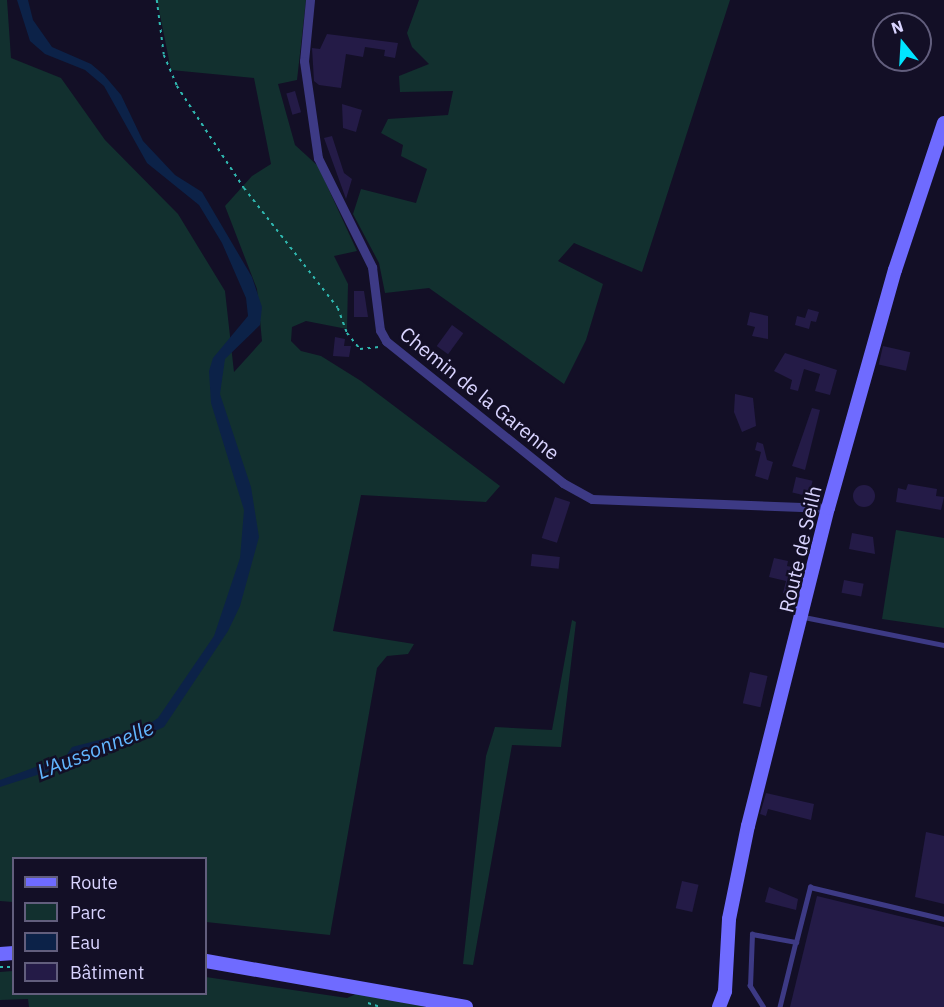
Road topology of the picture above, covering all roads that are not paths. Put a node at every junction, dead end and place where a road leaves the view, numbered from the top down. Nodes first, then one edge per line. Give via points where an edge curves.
1 (310, 0) edge
2 (944, 123) edge
3 (828, 508) junction
4 (804, 617) junction
5 (944, 645) edge
6 (944, 919) edge
7 (796, 942) junction
8 (207, 961) edge
9 (725, 991) junction
10 (466, 1007) edge
11 (719, 1007) edge
12 (730, 1007) edge
13 (763, 1007) edge
14 (780, 1007) edge

1 - 3 street, Chemin de la Garenne via 303,61 318,158 372,267 380,330 386,341 563,483 592,499
2 - 3 street, Route de Seilh via 895,270
3 - 4 street, Route de Seilh
4 - 5 lane
4 - 9 street, Route de Seilh via 748,826 729,919
6 - 7 lane via 810,887
7 - 13 lane via 752,934 750,986
7 - 14 lane
8 - 10 street
9 - 11 street, Route de Seilh
9 - 12 street, Route de Seilh

